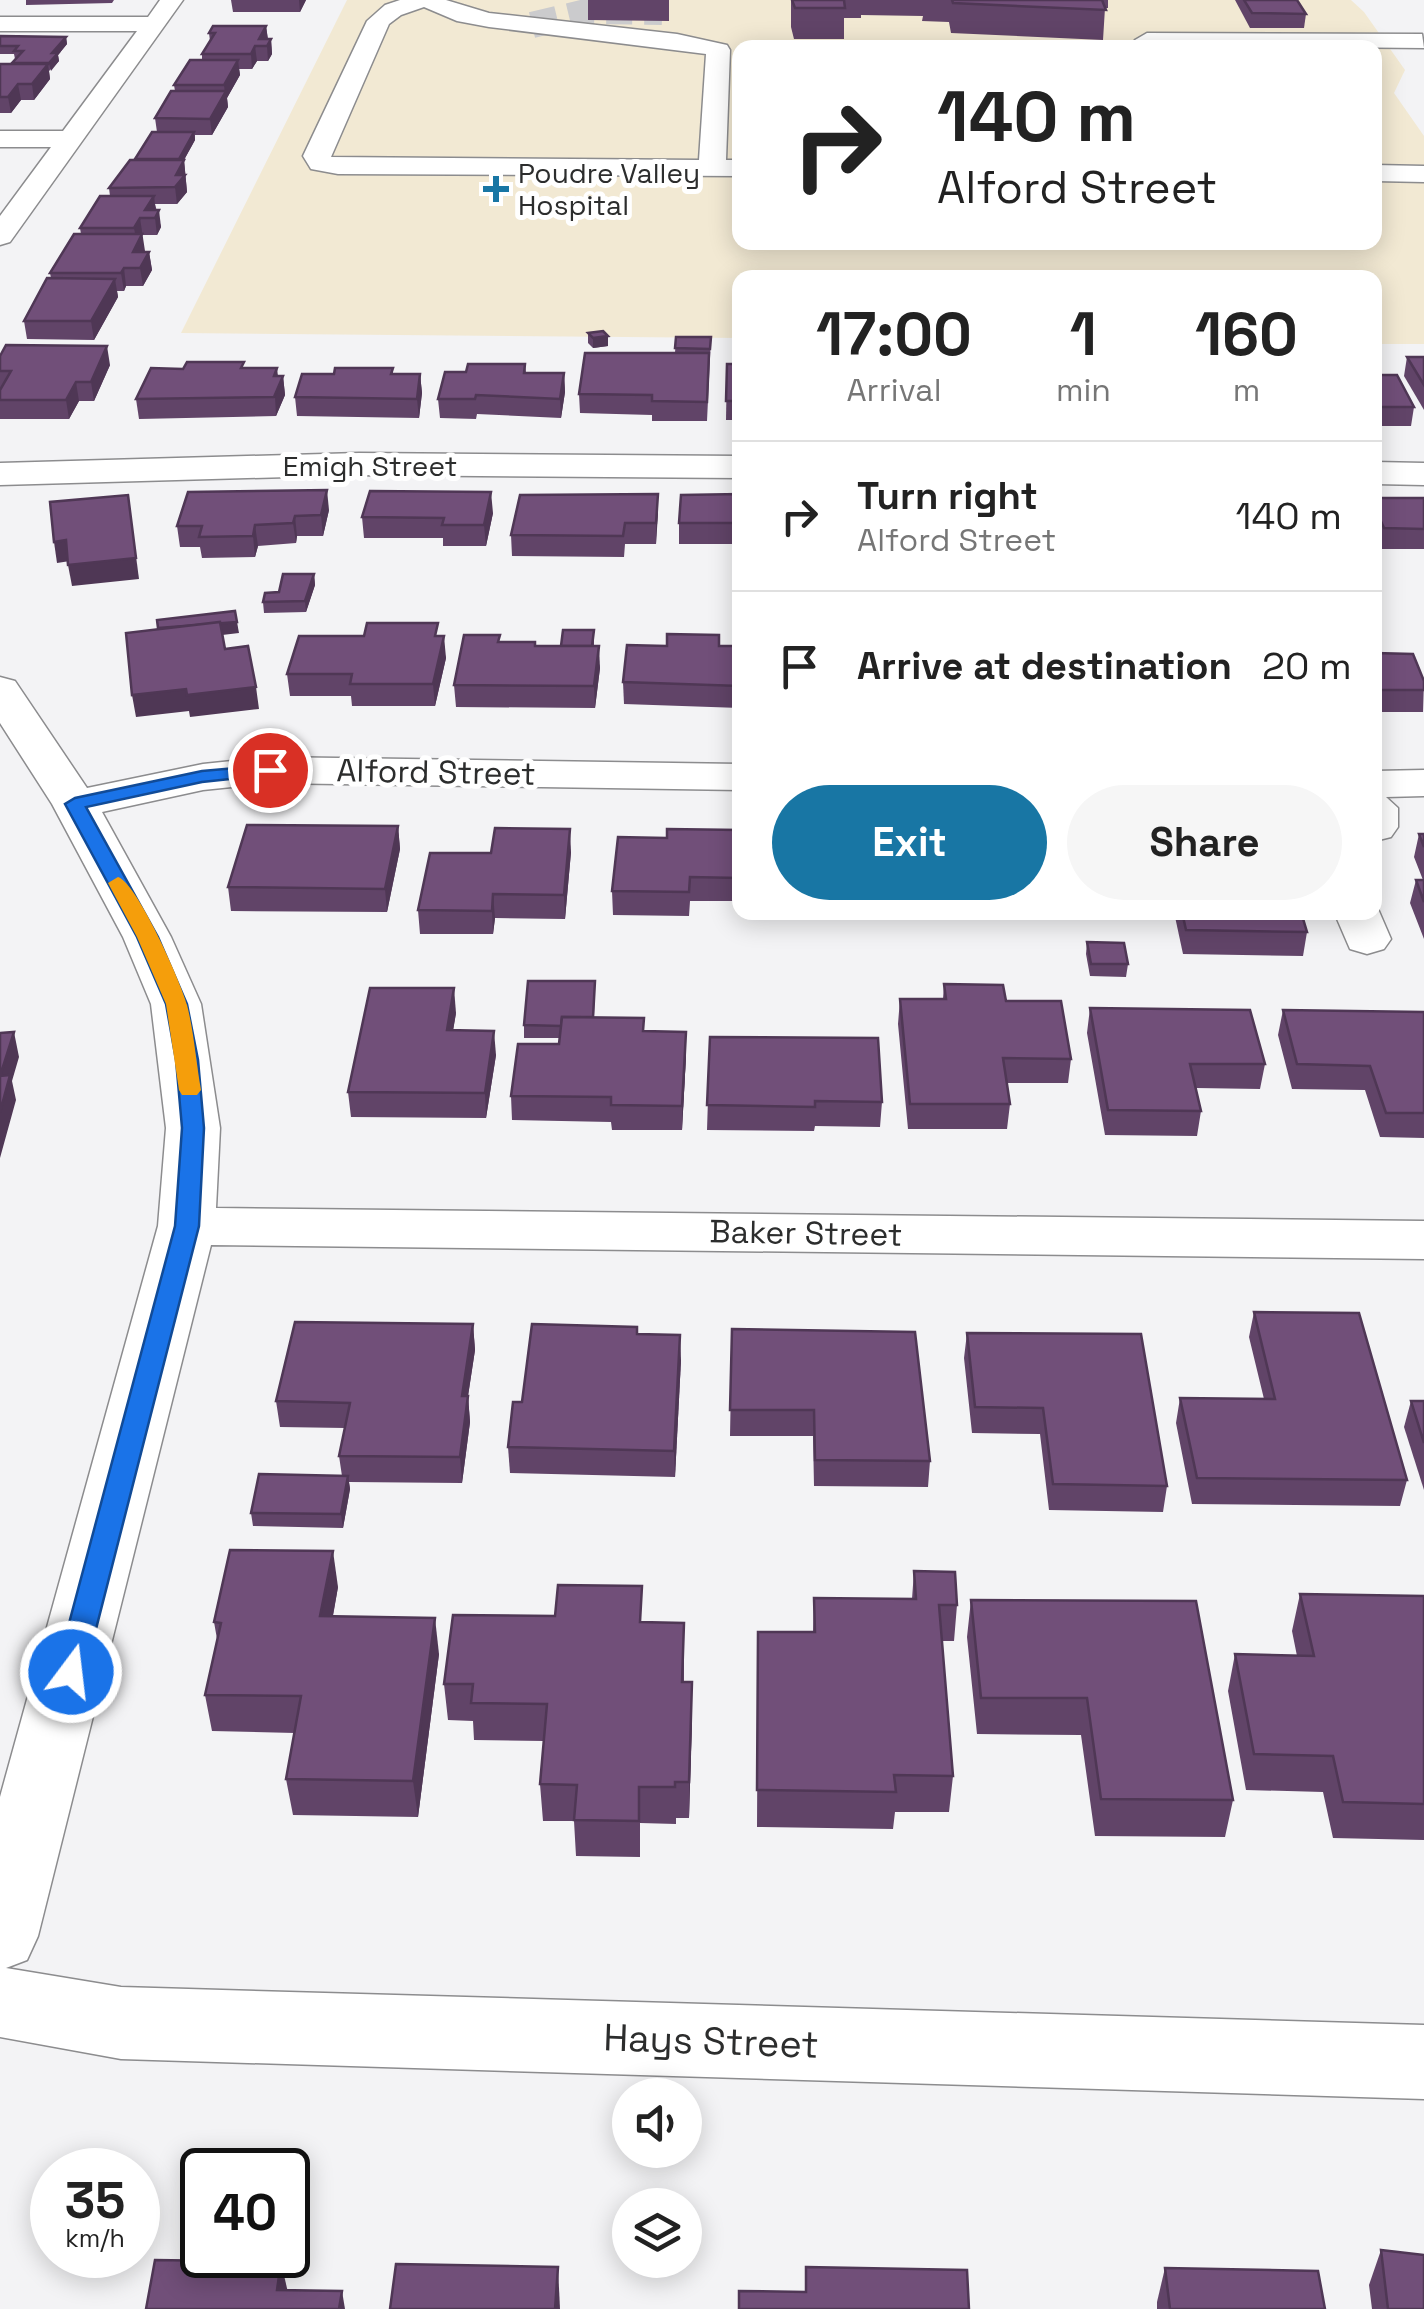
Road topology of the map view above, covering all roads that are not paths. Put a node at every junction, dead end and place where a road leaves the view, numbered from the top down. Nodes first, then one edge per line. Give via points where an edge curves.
1 (172, 0) edge
2 (424, 0) edge
3 (1312, 14) dead end
4 (0, 24) edge
5 (155, 24) junction
6 (712, 24) dead end
7 (1418, 30) edge
8 (1329, 40) edge
9 (1338, 40) edge
10 (677, 41) junction
11 (0, 138) edge
12 (71, 138) junction
13 (726, 168) edge
14 (1382, 174) edge
15 (1424, 174) edge
16 (0, 236) edge
17 (732, 468) edge
18 (1382, 473) edge
19 (0, 474) edge
20 (1424, 474) edge
21 (7, 715) edge
22 (732, 776) edge
23 (1424, 783) edge
24 (1382, 784) edge
25 (75, 804) junction
26 (187, 1226) junction
27 (1424, 1240) edge
28 (0, 1936) edge
29 (0, 2002) edge
30 (1424, 2062) edge

1 - 5 street
2 - 10 street via 489,20
2 - 13 street via 379,21 317,156 321,163
3 - 8 street
4 - 5 street
5 - 12 street
6 - 10 street
7 - 9 street
10 - 13 street via 720,54
11 - 12 street
12 - 16 street
14 - 15 street
17 - 19 street, Emigh Street via 360,464
18 - 20 street
21 - 25 street
22 - 25 street, Alford Street via 270,770 202,776
23 - 24 street
25 - 26 street via 148,937 176,1004 193,1128
26 - 27 street, Baker Street
26 - 28 street
29 - 30 street, Hays Street via 122,2023

